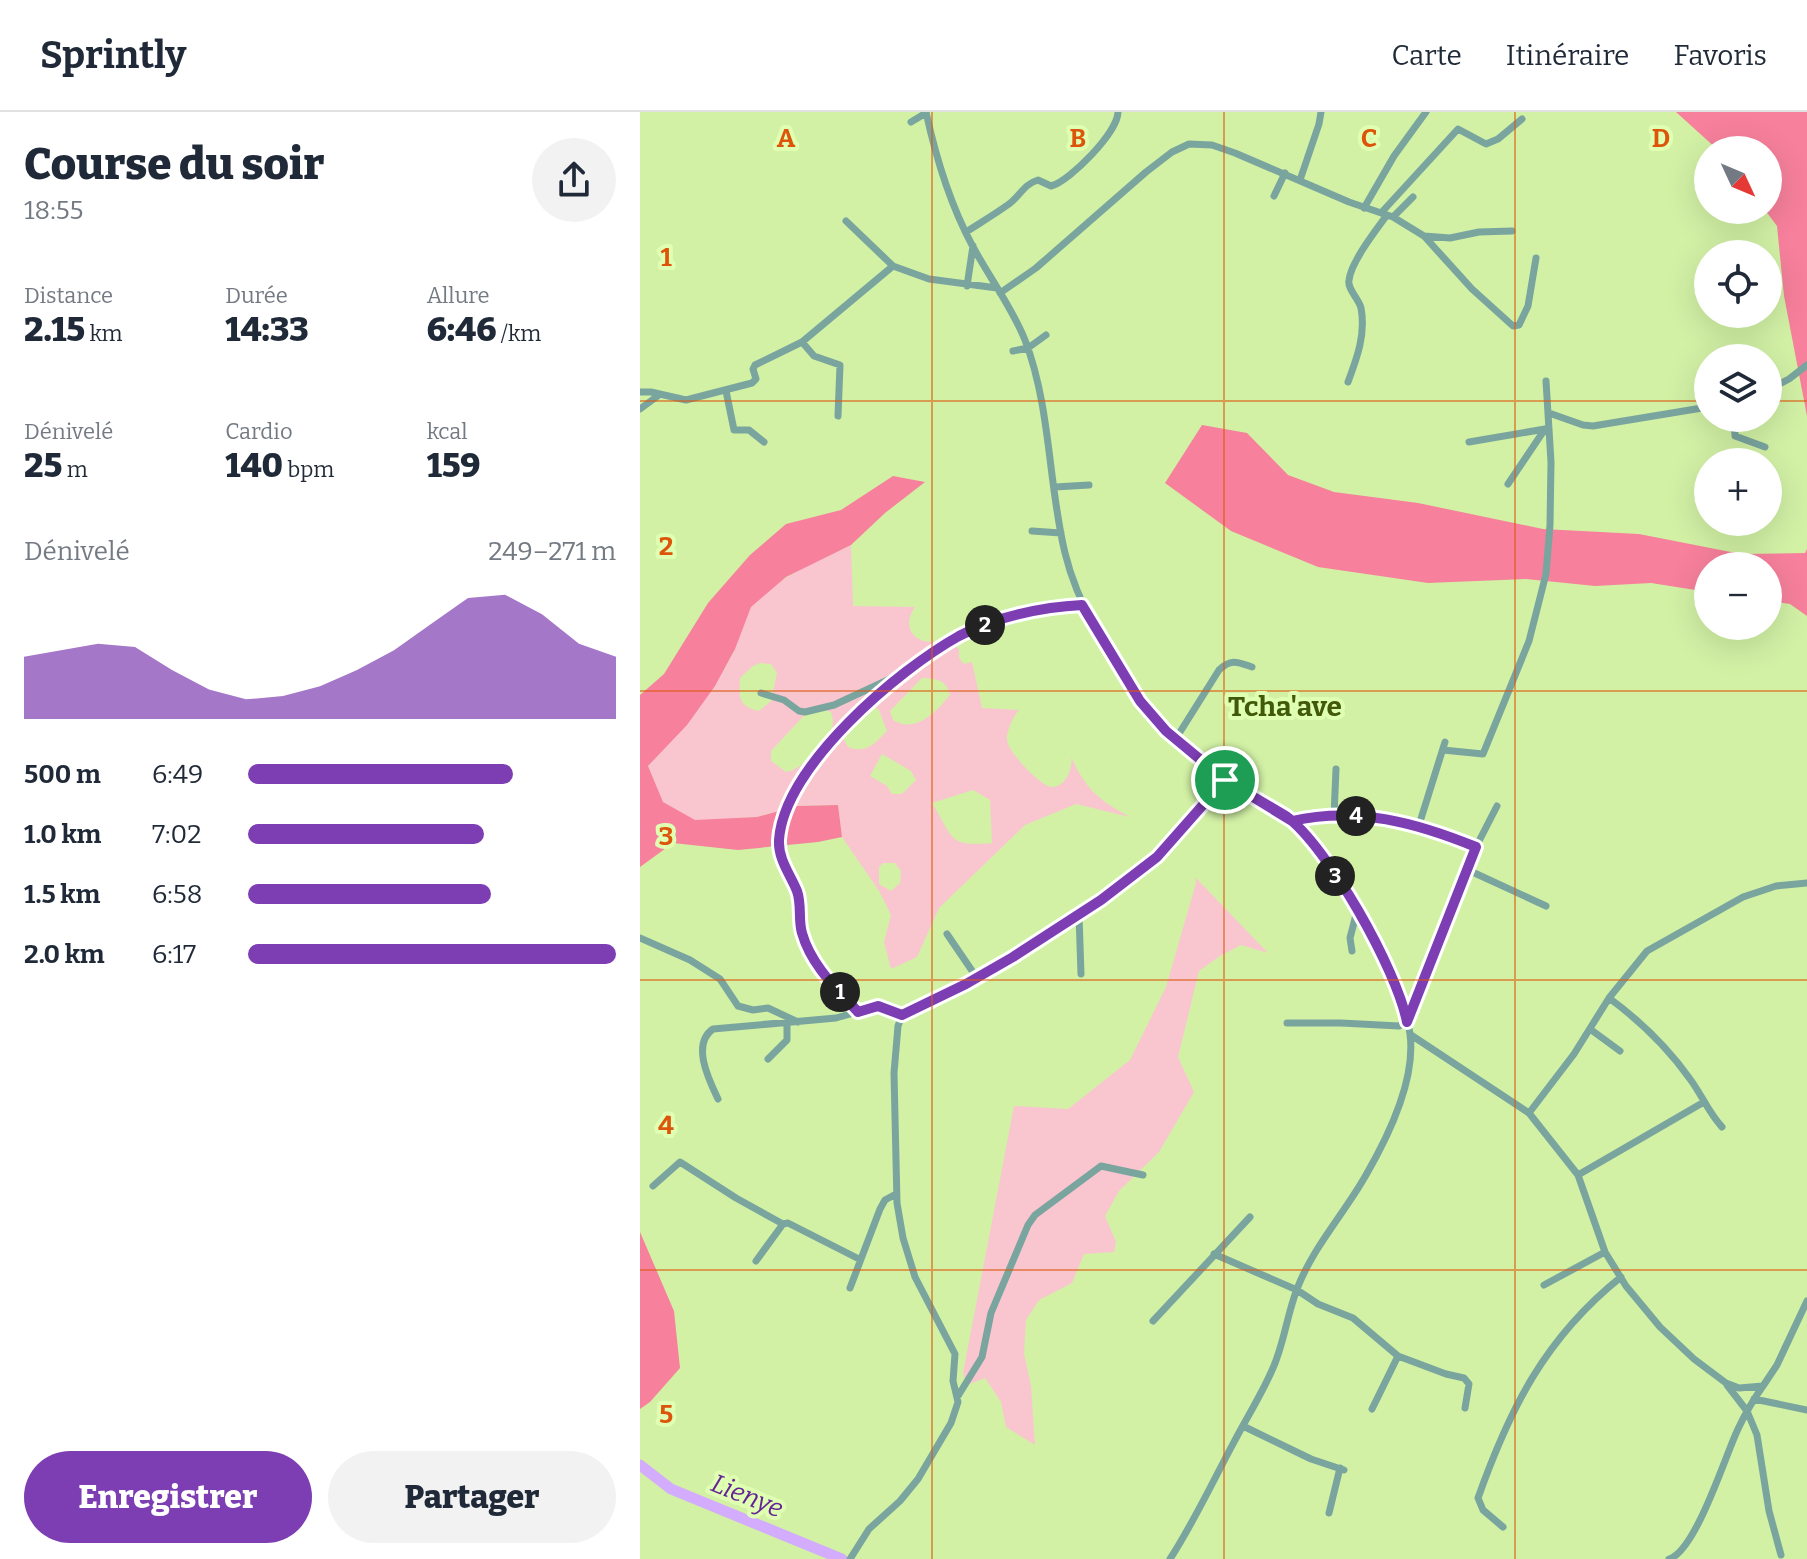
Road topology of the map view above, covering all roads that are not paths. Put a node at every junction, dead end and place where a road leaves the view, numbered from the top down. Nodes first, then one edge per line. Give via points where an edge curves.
1 (1118, 112) edge
2 (1321, 112) edge
3 (1426, 112) edge
4 (926, 113) edge
5 (1522, 119) dead end
6 (911, 122) dead end
7 (1285, 173) junction
8 (1300, 180) junction
9 (1274, 196) dead end
10 (1413, 197) dead end
11 (1364, 208) junction
12 (1387, 215) junction
13 (846, 221) dead end
14 (1512, 231) dead end
15 (966, 232) junction
16 (1424, 236) junction
17 (973, 246) junction
18 (1536, 258) dead end
19 (893, 266) junction
20 (967, 286) junction
21 (998, 290) junction
22 (1046, 335) dead end
23 (802, 342) junction
24 (1028, 348) junction
25 (1013, 351) dead end
26 (1807, 365) edge
27 (1546, 381) dead end
28 (1348, 382) dead end
29 (1782, 383) edge
30 (726, 391) junction
31 (640, 392) edge
32 (659, 395) junction
33 (640, 409) edge
34 (1694, 409) edge
35 (1549, 413) junction
36 (838, 416) dead end
37 (1546, 426) junction
38 (1735, 432) edge
39 (764, 442) dead end
40 (1469, 442) dead end
41 (1765, 447) dead end
42 (1508, 484) dead end
43 (1089, 485) dead end
44 (1055, 487) junction
45 (1032, 531) dead end
46 (1061, 533) junction
47 (1082, 605) junction
48 (1252, 667) dead end
49 (901, 674) junction
50 (761, 693) dead end
51 (1175, 740) junction
52 (1336, 769) dead end
53 (1225, 780) junction
54 (1497, 806) dead end
55 (1334, 816) junction
56 (1292, 821) junction
57 (1419, 825) junction
58 (1476, 847) junction
59 (1468, 870) junction
60 (1807, 883) edge
61 (1546, 906) dead end
62 (1357, 911) junction
63 (1079, 915) junction
64 (947, 934) dead end
65 (640, 938) edge
66 (1352, 951) dead end
67 (1081, 974) dead end
68 (977, 978) junction
69 (1609, 998) junction
70 (858, 1012) junction
71 (902, 1015) junction
72 (800, 1022) junction
73 (1407, 1022) junction
74 (1287, 1023) dead end
75 (787, 1025) junction
76 (1590, 1029) junction
77 (1411, 1035) junction
78 (1620, 1051) dead end
79 (768, 1059) dead end
80 (718, 1099) dead end
81 (1704, 1102) junction
82 (1529, 1113) junction
83 (1722, 1127) dead end
84 (1143, 1175) dead end
85 (1578, 1175) junction
86 (653, 1186) dead end
87 (896, 1194) junction
88 (1250, 1217) dead end
89 (783, 1224) junction
90 (1605, 1252) junction
91 (1214, 1254) junction
92 (859, 1259) junction
93 (756, 1261) dead end
94 (1621, 1277) junction
95 (1544, 1285) dead end
96 (850, 1288) dead end
97 (1297, 1290) junction
98 (1807, 1301) edge
99 (1153, 1321) dead end
100 (1398, 1356) junction
101 (1726, 1383) junction
102 (1763, 1386) junction
103 (958, 1396) junction
104 (1754, 1399) junction
105 (1465, 1408) dead end
106 (1372, 1409) dead end
107 (1807, 1410) edge
108 (1747, 1411) junction
109 (1243, 1426) junction
110 (1329, 1513) dead end
111 (1503, 1527) dead end
112 (1781, 1555) dead end
113 (850, 1559) edge
114 (1170, 1559) edge
115 (1669, 1559) edge

1 - 15 street via 1116,126 1061,182 1028,184 1012,203
2 - 8 street
3 - 11 street
4 - 6 street
4 - 15 street
5 - 12 street via 1486,144 1458,129
7 - 8 street
7 - 9 street
7 - 21 street via 1212,145 1189,144 1146,172 1047,259
8 - 11 street
10 - 12 street
11 - 12 street
12 - 16 street
12 - 28 street via 1349,280 1361,308 1362,329
13 - 19 street
14 - 16 street
15 - 17 street
16 - 18 street via 1516,327 1528,306
17 - 20 street
17 - 21 street
19 - 20 street
19 - 23 street
20 - 21 street
21 - 24 street
22 - 24 street
23 - 30 street via 755,365 752,383
23 - 36 street via 814,356 840,365
24 - 25 street
24 - 44 street
26 - 29 street
27 - 35 street
30 - 32 street via 686,400
30 - 39 street via 734,430 749,430
31 - 32 street
32 - 33 street
34 - 35 street via 1593,426
35 - 37 street
37 - 40 street
37 - 42 street
37 - 57 street via 1551,462 1548,554 1529,641 1483,754 1444,746
38 - 41 street
43 - 44 street
44 - 46 street
45 - 46 street
46 - 47 street
47 - 49 street via 988,624
47 - 51 street via 1140,701
48 - 51 street via 1234,661 1219,670
49 - 50 street via 834,705 805,712
49 - 70 street via 815,761 799,784 780,833 780,855 797,892 801,931 810,954
51 - 53 street
52 - 55 street
53 - 56 street
53 - 63 street via 1157,857
54 - 58 street
55 - 56 street
55 - 57 street
56 - 62 street via 1316,846
57 - 58 street
58 - 59 street
59 - 61 street
59 - 73 street
60 - 69 street via 1743,897 1659,943
62 - 66 street
62 - 73 street via 1389,969
63 - 67 street
63 - 68 street
64 - 68 street
65 - 72 street via 720,979 738,1006 768,1008
68 - 71 street
69 - 76 street
69 - 81 street via 1657,1040
70 - 71 street via 878,1006
70 - 72 street
71 - 87 street via 893,1083
72 - 75 street
73 - 74 street
73 - 77 street
75 - 79 street via 787,1040
75 - 80 street via 708,1032 702,1047
76 - 78 street
76 - 82 street
77 - 82 street
77 - 97 street via 1410,1060 1388,1135
81 - 83 street
81 - 85 street
82 - 85 street
84 - 103 street via 1101,1166 1035,1215 991,1313 982,1357
85 - 90 street
86 - 89 street via 680,1162
87 - 92 street via 885,1200
87 - 103 street via 915,1277 955,1354
88 - 91 street
89 - 92 street
89 - 93 street
90 - 94 street
90 - 95 street
91 - 97 street
91 - 99 street
92 - 96 street
94 - 101 street via 1660,1327
94 - 111 street via 1556,1341 1511,1414 1478,1498 1483,1510
97 - 100 street via 1353,1318
97 - 109 street via 1274,1366
98 - 102 street
100 - 105 street via 1467,1379
100 - 106 street
101 - 102 street
101 - 108 street
102 - 104 street
103 - 113 street via 951,1423 929,1462 908,1492 869,1529
104 - 107 street
104 - 108 street
108 - 112 street via 1757,1435
108 - 115 street via 1686,1545
109 - 110 street via 1342,1469
109 - 114 street

